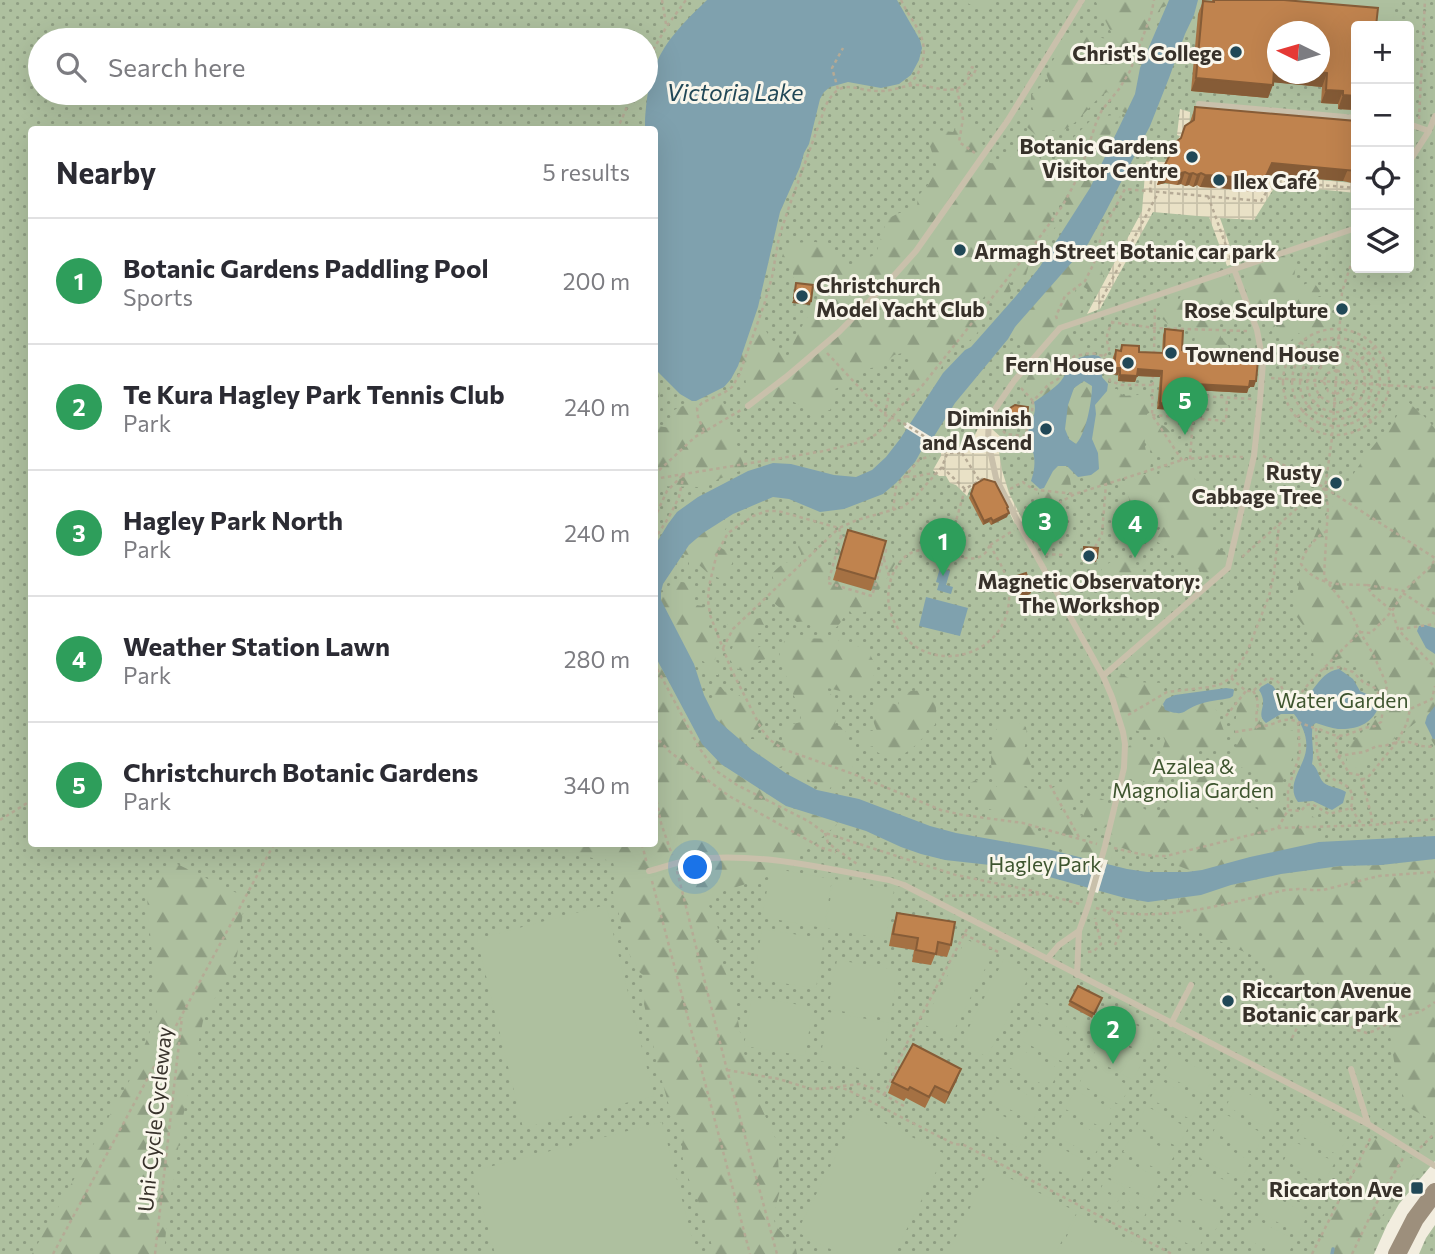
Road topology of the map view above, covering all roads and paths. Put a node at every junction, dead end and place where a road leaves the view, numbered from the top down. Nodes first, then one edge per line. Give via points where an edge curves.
1 (662, 0) edge
2 (686, 0) edge
3 (901, 0) edge
4 (1082, 0) edge
5 (1154, 0) edge
6 (1425, 0) edge
7 (667, 26) junction
8 (658, 41) edge
9 (844, 48) dead end
10 (970, 75) dead end
11 (905, 86) junction
12 (838, 89) junction
13 (957, 89) junction
14 (1199, 104) edge
15 (628, 105) edge
16 (1435, 116) edge
17 (1351, 118) edge
18 (1419, 118) dead end
19 (619, 126) edge
20 (1414, 126) edge
21 (1429, 131) junction
22 (1414, 154) edge
23 (982, 157) junction
24 (1161, 173) edge
25 (1273, 180) junction
26 (1265, 182) edge
27 (1351, 188) edge
28 (1150, 191) junction
29 (1158, 192) junction
30 (1208, 196) junction
31 (1351, 230) edge
32 (1351, 264) edge
33 (1234, 269) junction
34 (1155, 302) dead end
35 (1113, 316) dead end
36 (1092, 318) junction
37 (1112, 322) junction
38 (1060, 328) junction
39 (1155, 328) junction
40 (1172, 328) junction
41 (1339, 329) junction
42 (1251, 331) dead end
43 (1172, 336) edge
44 (1339, 338) junction
45 (1301, 342) junction
46 (1375, 346) junction
47 (1338, 348) junction
48 (1307, 349) junction
49 (825, 351) dead end
50 (1369, 352) junction
51 (1338, 354) junction
52 (1154, 355) edge
53 (1104, 356) junction
54 (1313, 356) junction
55 (1362, 359) junction
56 (1317, 361) junction
57 (1337, 361) junction
58 (1357, 363) junction
59 (1322, 366) junction
60 (1153, 368) edge
61 (1351, 368) junction
62 (1337, 370) junction
63 (1269, 378) dead end
64 (1283, 379) junction
65 (1292, 379) junction
66 (1300, 380) junction
67 (1307, 380) junction
68 (1014, 381) junction
69 (1315, 381) junction
70 (1324, 381) junction
71 (1336, 382) junction
72 (1348, 383) junction
73 (1356, 383) junction
74 (1365, 384) junction
75 (1372, 384) junction
76 (1152, 385) junction
77 (1380, 385) junction
78 (1389, 385) junction
79 (1435, 388) edge
80 (889, 393) dead end
81 (1335, 394) junction
82 (1320, 396) junction
83 (1227, 398) junction
84 (1350, 398) junction
85 (1253, 400) dead end
86 (1033, 401) junction
87 (1314, 401) junction
88 (1335, 403) junction
89 (1355, 404) junction
90 (748, 406) joint
91 (1309, 406) junction
92 (1360, 410) junction
93 (1303, 411) junction
94 (1334, 411) junction
95 (886, 415) junction
96 (1152, 415) junction
97 (1366, 415) junction
98 (893, 418) junction
99 (989, 418) junction
100 (1193, 418) junction
101 (1297, 418) junction
102 (1199, 419) junction
103 (1333, 419) junction
104 (1371, 422) junction
105 (1333, 426) junction
106 (704, 431) junction
107 (1332, 435) junction
108 (947, 453) junction
109 (962, 453) junction
110 (930, 456) dead end
111 (1251, 457) junction
112 (1190, 459) junction
113 (1182, 460) junction
114 (942, 467) junction
115 (658, 473) edge
116 (684, 474) junction
117 (935, 474) junction
118 (906, 476) junction
119 (658, 477) edge
120 (996, 478) junction
121 (980, 480) junction
122 (1106, 484) junction
123 (1325, 488) junction
124 (965, 489) junction
125 (1004, 492) junction
126 (1075, 494) junction
127 (658, 510) edge
128 (893, 510) junction
129 (1025, 522) dead end
130 (1279, 526) junction
131 (839, 528) junction
132 (1016, 529) dead end
133 (1328, 531) junction
134 (658, 534) edge
135 (841, 536) junction
136 (854, 542) edge
137 (990, 545) junction
138 (875, 547) edge
139 (1095, 547) edge
140 (947, 553) junction
141 (1035, 553) junction
142 (1063, 555) dead end
143 (884, 557) junction
144 (1435, 559) edge
145 (1228, 568) junction
146 (890, 579) junction
147 (1328, 583) junction
148 (1366, 585) junction
149 (1404, 592) junction
150 (1392, 611) junction
151 (1435, 614) edge
152 (1435, 624) edge
153 (1398, 629) junction
154 (1360, 632) junction
155 (723, 648) junction
156 (1435, 667) edge
157 (1323, 669) junction
158 (658, 670) edge
159 (1103, 676) junction
160 (1231, 678) junction
161 (1435, 687) edge
162 (1246, 691) junction
163 (1253, 691) junction
164 (1384, 705) junction
165 (1409, 709) junction
166 (1126, 716) dead end
167 (1226, 716) dead end
168 (1297, 722) junction
169 (1259, 726) junction
170 (1316, 729) junction
171 (1235, 732) dead end
172 (1339, 736) junction
173 (658, 739) edge
174 (1397, 742) junction
175 (1435, 747) edge
176 (1338, 757) junction
177 (1362, 780) junction
178 (1050, 785) dead end
179 (28, 802) edge
180 (658, 807) edge
181 (1351, 808) junction
182 (1288, 810) junction
183 (1435, 819) edge
184 (0, 820) edge
185 (1362, 825) junction
186 (1372, 825) junction
187 (1278, 828) junction
188 (825, 833) junction
189 (1080, 839) junction
190 (1105, 846) junction
191 (272, 847) edge
192 (643, 847) edge
193 (839, 852) junction
194 (675, 864) junction
195 (864, 867) dead end
196 (649, 871) junction
197 (1435, 872) edge
198 (938, 894) dead end
199 (1046, 894) junction
200 (1088, 906) junction
201 (1107, 911) junction
202 (971, 920) junction
203 (1079, 931) junction
204 (964, 934) junction
205 (1115, 945) dead end
206 (1000, 953) dead end
207 (1078, 954) junction
208 (1046, 959) junction
209 (1077, 975) junction
210 (1191, 985) dead end
211 (1435, 1002) edge
212 (182, 1013) junction
213 (1171, 1024) junction
214 (1292, 1038) dead end
215 (1351, 1069) dead end
216 (727, 1070) junction
217 (840, 1087) junction
218 (884, 1095) junction
219 (904, 1106) dead end
220 (1371, 1126) junction
221 (1435, 1133) edge
222 (1412, 1151) junction
223 (1435, 1166) edge
224 (1435, 1192) edge
225 (53, 1254) edge
226 (155, 1254) edge
227 (750, 1254) edge
228 (777, 1254) edge
229 (1172, 1254) edge
230 (1312, 1254) edge
231 (1352, 1254) edge
232 (1397, 1254) edge

1 - 7 path
2 - 7 path
3 - 11 path via 924,45 919,72
4 - 23 lane
5 - 98 path via 1130,71 1102,110 1063,205
6 - 18 path
7 - 8 path
9 - 12 path via 832,68
10 - 13 path
11 - 12 path via 879,92 848,86
11 - 13 path
12 - 106 path via 826,105 789,207 765,302 739,375 725,393 697,408
13 - 23 path via 963,119 960,142
14 - 17 lane
15 - 19 path
16 - 21 lane
20 - 21 lane
21 - 22 lane
23 - 90 lane via 890,280 831,339
24 - 28 path via 1152,172
25 - 26 path
25 - 27 path
25 - 30 path via 1261,201
28 - 29 path
28 - 38 path via 1125,189 1103,230 1085,281 1065,296 1056,316
29 - 30 path
29 - 36 path
30 - 33 path
31 - 33 lane
32 - 41 path via 1342,292
33 - 36 lane
33 - 111 lane via 1257,330 1263,363
34 - 39 path
35 - 37 path
36 - 37 path
36 - 38 lane
37 - 39 path
37 - 53 path via 1107,336 1109,351
38 - 68 lane
39 - 40 path
39 - 52 path
40 - 42 path
40 - 43 path
41 - 44 path
41 - 45 path via 1319,332
41 - 46 path via 1363,336
44 - 47 path
44 - 48 path via 1322,340
44 - 50 path via 1356,342
45 - 48 path
45 - 64 path
46 - 50 path
46 - 78 path via 1384,360
47 - 51 path
47 - 54 path
47 - 55 path
48 - 54 path
48 - 65 path
49 - 95 path
50 - 55 path
50 - 77 path
51 - 56 path
51 - 57 path
51 - 58 path
53 - 76 path via 1110,380 1122,385
53 - 86 path via 1075,356
54 - 56 path
54 - 66 path
55 - 58 path
55 - 75 path
56 - 59 path
56 - 67 path
57 - 59 path
57 - 61 path
57 - 62 path
58 - 61 path
58 - 74 path
59 - 69 path
60 - 76 path
61 - 73 path
62 - 70 path via 1328,373
62 - 71 path
62 - 72 path
63 - 64 path
64 - 65 path
64 - 101 path via 1286,399
65 - 66 path
65 - 93 path
66 - 67 path
66 - 91 path
67 - 69 path
67 - 87 path
68 - 86 path
68 - 99 lane
69 - 70 path
69 - 82 path
70 - 71 path
70 - 81 path
71 - 72 path
71 - 81 path
72 - 73 path
72 - 81 path
73 - 74 path
73 - 84 path
74 - 75 path
74 - 89 path
75 - 77 path
75 - 92 path
76 - 96 path
77 - 78 path
77 - 97 path
78 - 79 path
78 - 104 path via 1384,405
80 - 95 path
81 - 88 path
82 - 87 path
82 - 88 path
83 - 85 path
83 - 102 path via 1201,396
83 - 102 path via 1226,421
84 - 88 path
84 - 89 path
86 - 99 path via 1025,436 1006,434
87 - 91 path
87 - 94 path
88 - 94 path
89 - 92 path
89 - 94 path
90 - 106 path
91 - 93 path
91 - 103 path
92 - 97 path
92 - 103 path
93 - 101 path
93 - 105 path
94 - 103 path
95 - 98 path
96 - 100 path
96 - 113 path
97 - 104 path
97 - 105 path
98 - 108 path
98 - 116 path via 875,435 851,445
99 - 109 path via 975,445
99 - 120 lane via 988,441
100 - 102 path
100 - 112 path
101 - 107 path via 1312,430
103 - 105 path
104 - 107 path via 1353,432
105 - 107 path
106 - 115 path
107 - 123 path
108 - 109 path
108 - 114 path
109 - 121 path
110 - 118 path via 919,460
111 - 112 path
111 - 123 path via 1261,455
111 - 145 lane
112 - 113 path
113 - 122 path
114 - 117 path
114 - 124 path
116 - 119 path
116 - 127 path via 667,491
116 - 134 path via 679,497
117 - 118 path
117 - 128 path via 914,498
118 - 128 path via 896,487
120 - 121 path
120 - 125 lane
121 - 124 path
122 - 126 path
122 - 139 path via 1102,534
123 - 130 path
123 - 133 path
123 - 144 path
124 - 140 path
125 - 126 path via 1023,482 1038,491
125 - 141 lane
126 - 129 path
128 - 131 path
130 - 145 path
130 - 160 path via 1269,596 1247,652
131 - 135 path
131 - 155 path via 733,629
131 - 155 path via 778,511 753,516 728,533 717,553 708,600
132 - 137 path
133 - 147 path via 1324,576
133 - 147 path via 1313,541 1301,564
135 - 136 path
135 - 143 path via 828,583 872,596
137 - 140 path via 976,559
137 - 146 path via 1007,579 1008,609 993,638 969,653 946,657 914,647 890,610
138 - 143 path via 886,550
140 - 146 path via 914,552 897,565
141 - 142 path
141 - 159 lane
143 - 146 path
144 - 149 path
145 - 159 lane
147 - 148 path
147 - 154 path
148 - 149 path
148 - 150 path
149 - 150 path
149 - 151 path
150 - 153 path
150 - 154 path via 1371,634
152 - 153 path
153 - 156 path
154 - 157 path
154 - 164 path via 1387,685
155 - 189 path via 762,730 783,749 941,810 1023,823
157 - 163 path via 1298,697 1285,695 1275,679 1267,678
157 - 164 path via 1340,667 1353,672 1375,688
158 - 188 path via 715,769
159 - 190 lane via 1125,744 1124,768
160 - 162 path
160 - 166 path via 1210,687 1167,692
161 - 165 path via 1432,699
162 - 163 path
162 - 167 path
163 - 169 path via 1259,701
164 - 165 path
164 - 172 path via 1376,726
165 - 174 path via 1408,723
168 - 169 path via 1285,719
168 - 170 path
168 - 182 path via 1300,754 1288,789
169 - 171 path
170 - 172 path
170 - 181 path via 1321,766 1351,790
172 - 176 path
173 - 193 path via 729,796 822,848
174 - 175 path
174 - 176 path
174 - 177 path
176 - 177 path via 1349,773
177 - 186 path
178 - 189 path
179 - 184 path
180 - 194 path
181 - 182 path via 1329,814 1309,804 1301,811
181 - 185 path
182 - 187 path
183 - 186 path
185 - 186 path
185 - 187 path
187 - 190 path via 1157,857
188 - 193 path via 828,843
188 - 199 path via 956,875
189 - 190 path
190 - 200 lane
191 - 212 path, Uni-Cycle Cycleway
192 - 196 path
193 - 195 path
194 - 196 lane
194 - 202 lane via 726,857 889,880
194 - 216 path
196 - 227 path
197 - 201 path via 1379,876 1323,890 1285,890 1178,912
198 - 199 path
199 - 200 path
200 - 201 path
200 - 203 lane
200 - 207 path via 1101,944 1094,951
201 - 205 path via 1121,931
202 - 204 path
202 - 208 lane
203 - 207 lane
203 - 208 lane
204 - 206 path
204 - 218 path
207 - 209 lane
208 - 209 lane
209 - 213 lane
210 - 213 lane
211 - 214 path via 1367,1033 1334,1016 1310,1012
212 - 225 path
212 - 226 path, Uni-Cycle Cycleway
213 - 220 lane
215 - 220 lane
216 - 217 path via 811,1089
216 - 228 path
217 - 218 path via 860,1084
217 - 229 path via 964,1145
218 - 219 path
220 - 222 lane
220 - 230 path
221 - 222 path
222 - 223 lane
222 - 231 path via 1376,1204
224 - 232 main road

